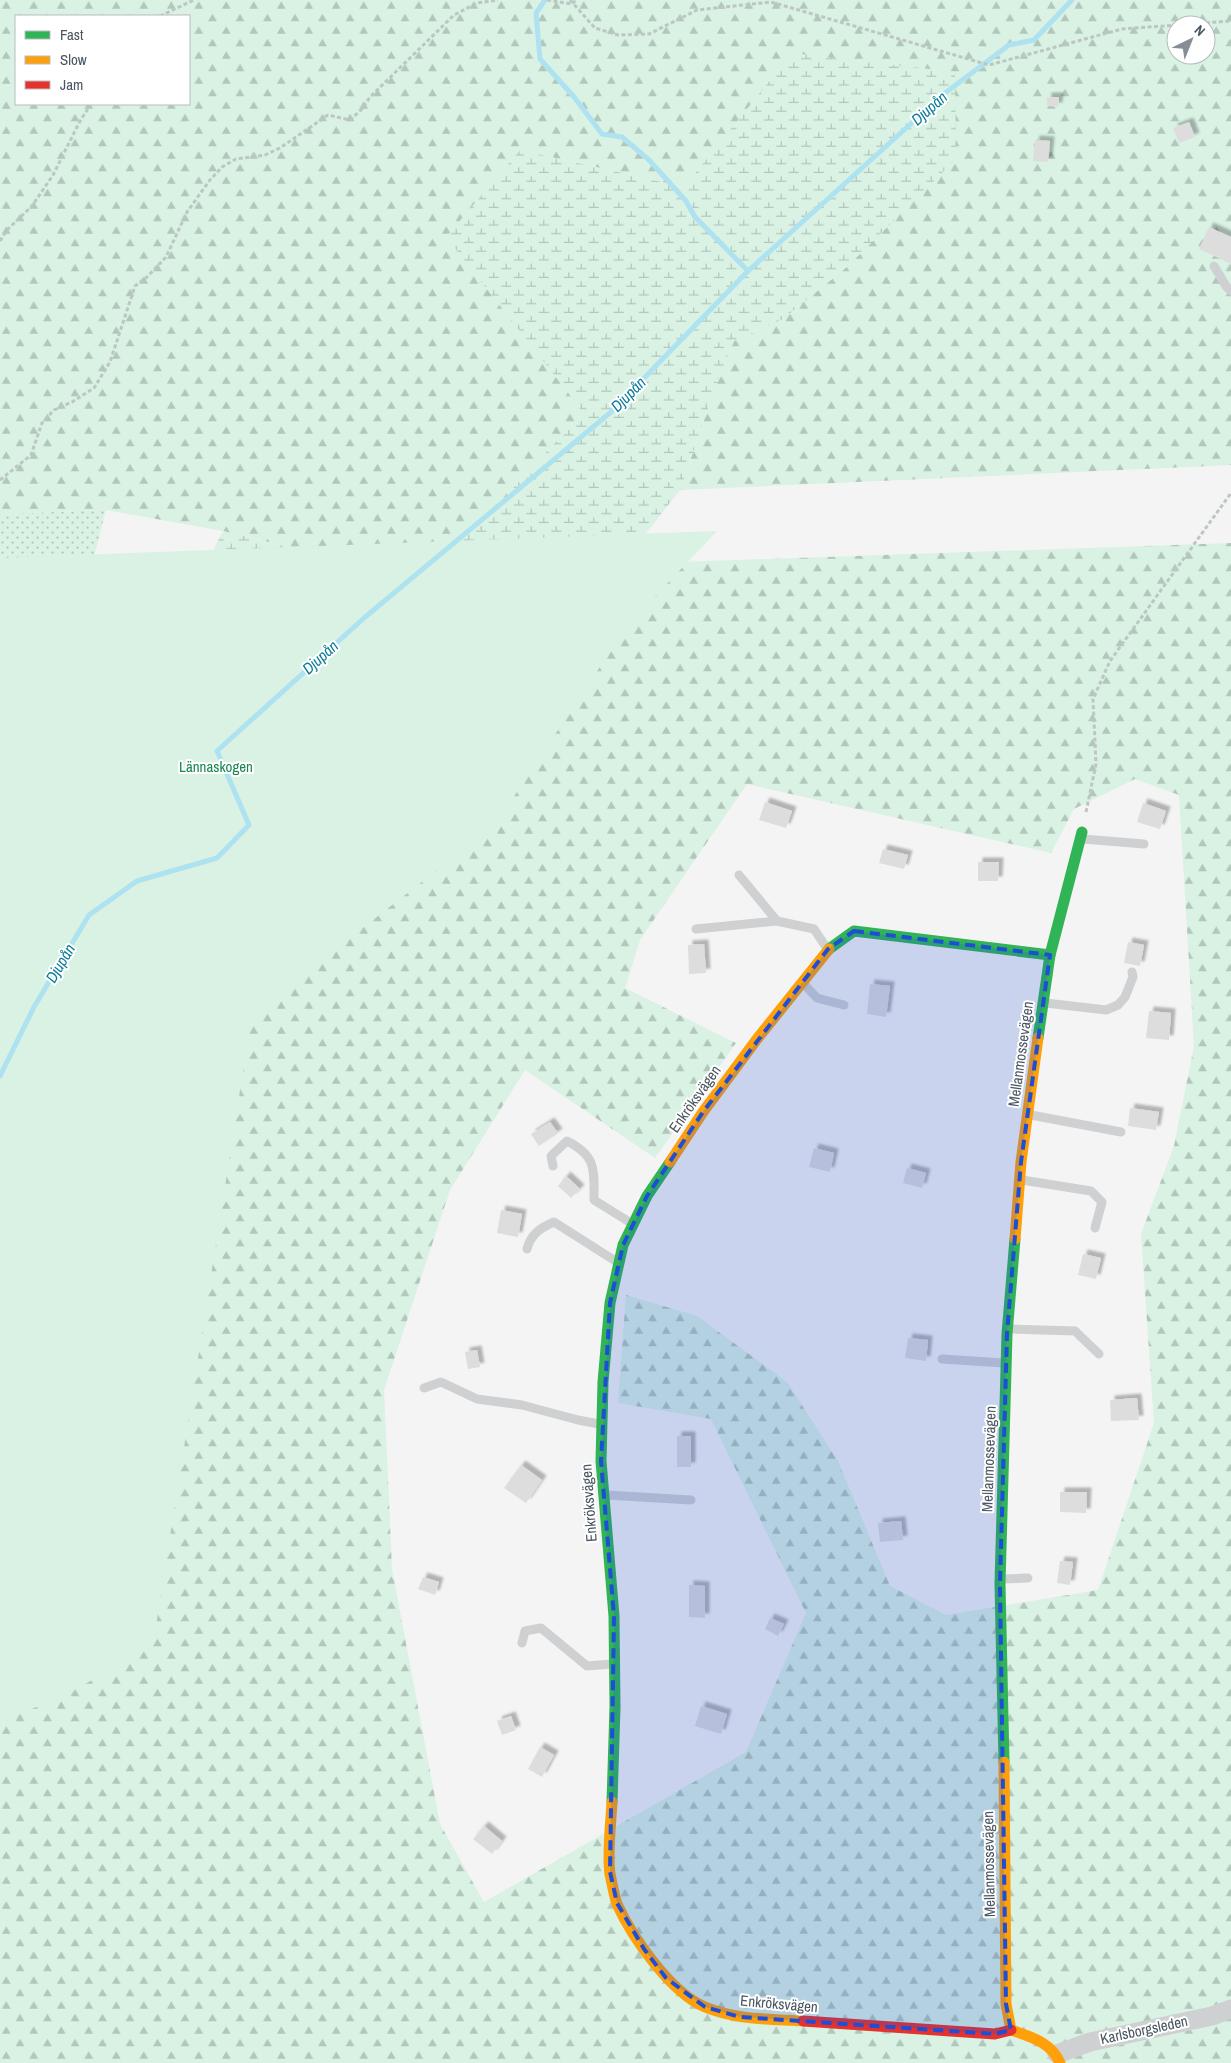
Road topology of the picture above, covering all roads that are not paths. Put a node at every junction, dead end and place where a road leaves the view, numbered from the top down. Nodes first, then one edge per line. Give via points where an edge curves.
1 (1214, 266) dead end
2 (1231, 291) edge
3 (1081, 836) joint
4 (1144, 844) dead end
5 (739, 875) dead end
6 (778, 921) junction
7 (696, 929) dead end
8 (828, 949) junction
9 (1050, 955) junction
10 (1132, 972) dead end
11 (802, 982) junction
12 (1044, 1003) junction
13 (844, 1005) dead end
14 (1028, 1115) junction
15 (1121, 1132) dead end
16 (553, 1166) dead end
17 (1019, 1180) junction
18 (633, 1224) junction
19 (1095, 1228) dead end
20 (527, 1249) dead end
21 (619, 1264) junction
22 (1008, 1329) junction
23 (1099, 1354) dead end
24 (942, 1359) dead end
25 (1007, 1363) junction
26 (424, 1388) dead end
27 (602, 1424) junction
28 (603, 1495) junction
29 (691, 1500) dead end
30 (1028, 1578) dead end
31 (1000, 1579) junction
32 (522, 1643) dead end
33 (614, 1663) junction
34 (1231, 2009) edge
35 (1011, 2030) junction
36 (1058, 2058) edge

1 - 2 lane
3 - 4 lane
3 - 9 street, Mellanmossevägen
5 - 6 lane
6 - 7 lane
6 - 8 lane via 814,929
8 - 9 street, Enkröksvägen via 854,931
8 - 11 street, Enkröksvägen
9 - 12 street, Mellanmossevägen
10 - 12 lane via 1125,997 1118,1005 1106,1010
11 - 13 lane via 817,998
11 - 18 street, Enkröksvägen via 703,1112 647,1196
12 - 14 street, Mellanmossevägen
14 - 15 lane
14 - 17 street, Mellanmossevägen
16 - 18 lane via 551,1156 567,1140 578,1146 593,1164 594,1200
17 - 19 lane via 1091,1191 1102,1202
17 - 22 street, Mellanmossevägen
18 - 21 street, Enkröksvägen via 623,1245
20 - 21 lane via 538,1229 554,1222
21 - 27 street, Enkröksvägen via 610,1303
22 - 23 lane via 1075,1331
22 - 25 street, Mellanmossevägen
24 - 25 lane
25 - 31 street, Mellanmossevägen
26 - 27 lane via 441,1382 477,1399 522,1405
27 - 28 street, Enkröksvägen
28 - 29 lane
28 - 33 street, Enkröksvägen via 614,1616
30 - 31 lane
31 - 35 street, Mellanmossevägen via 1006,2004
32 - 33 lane via 525,1631 541,1628 587,1666
33 - 35 street, Enkröksvägen via 610,1872 617,1903 644,1949 666,1978 688,1998 705,2007 740,2017 995,2034
34 - 36 street, Karlsborgsleden via 1090,2042
35 - 36 street via 1044,2042

